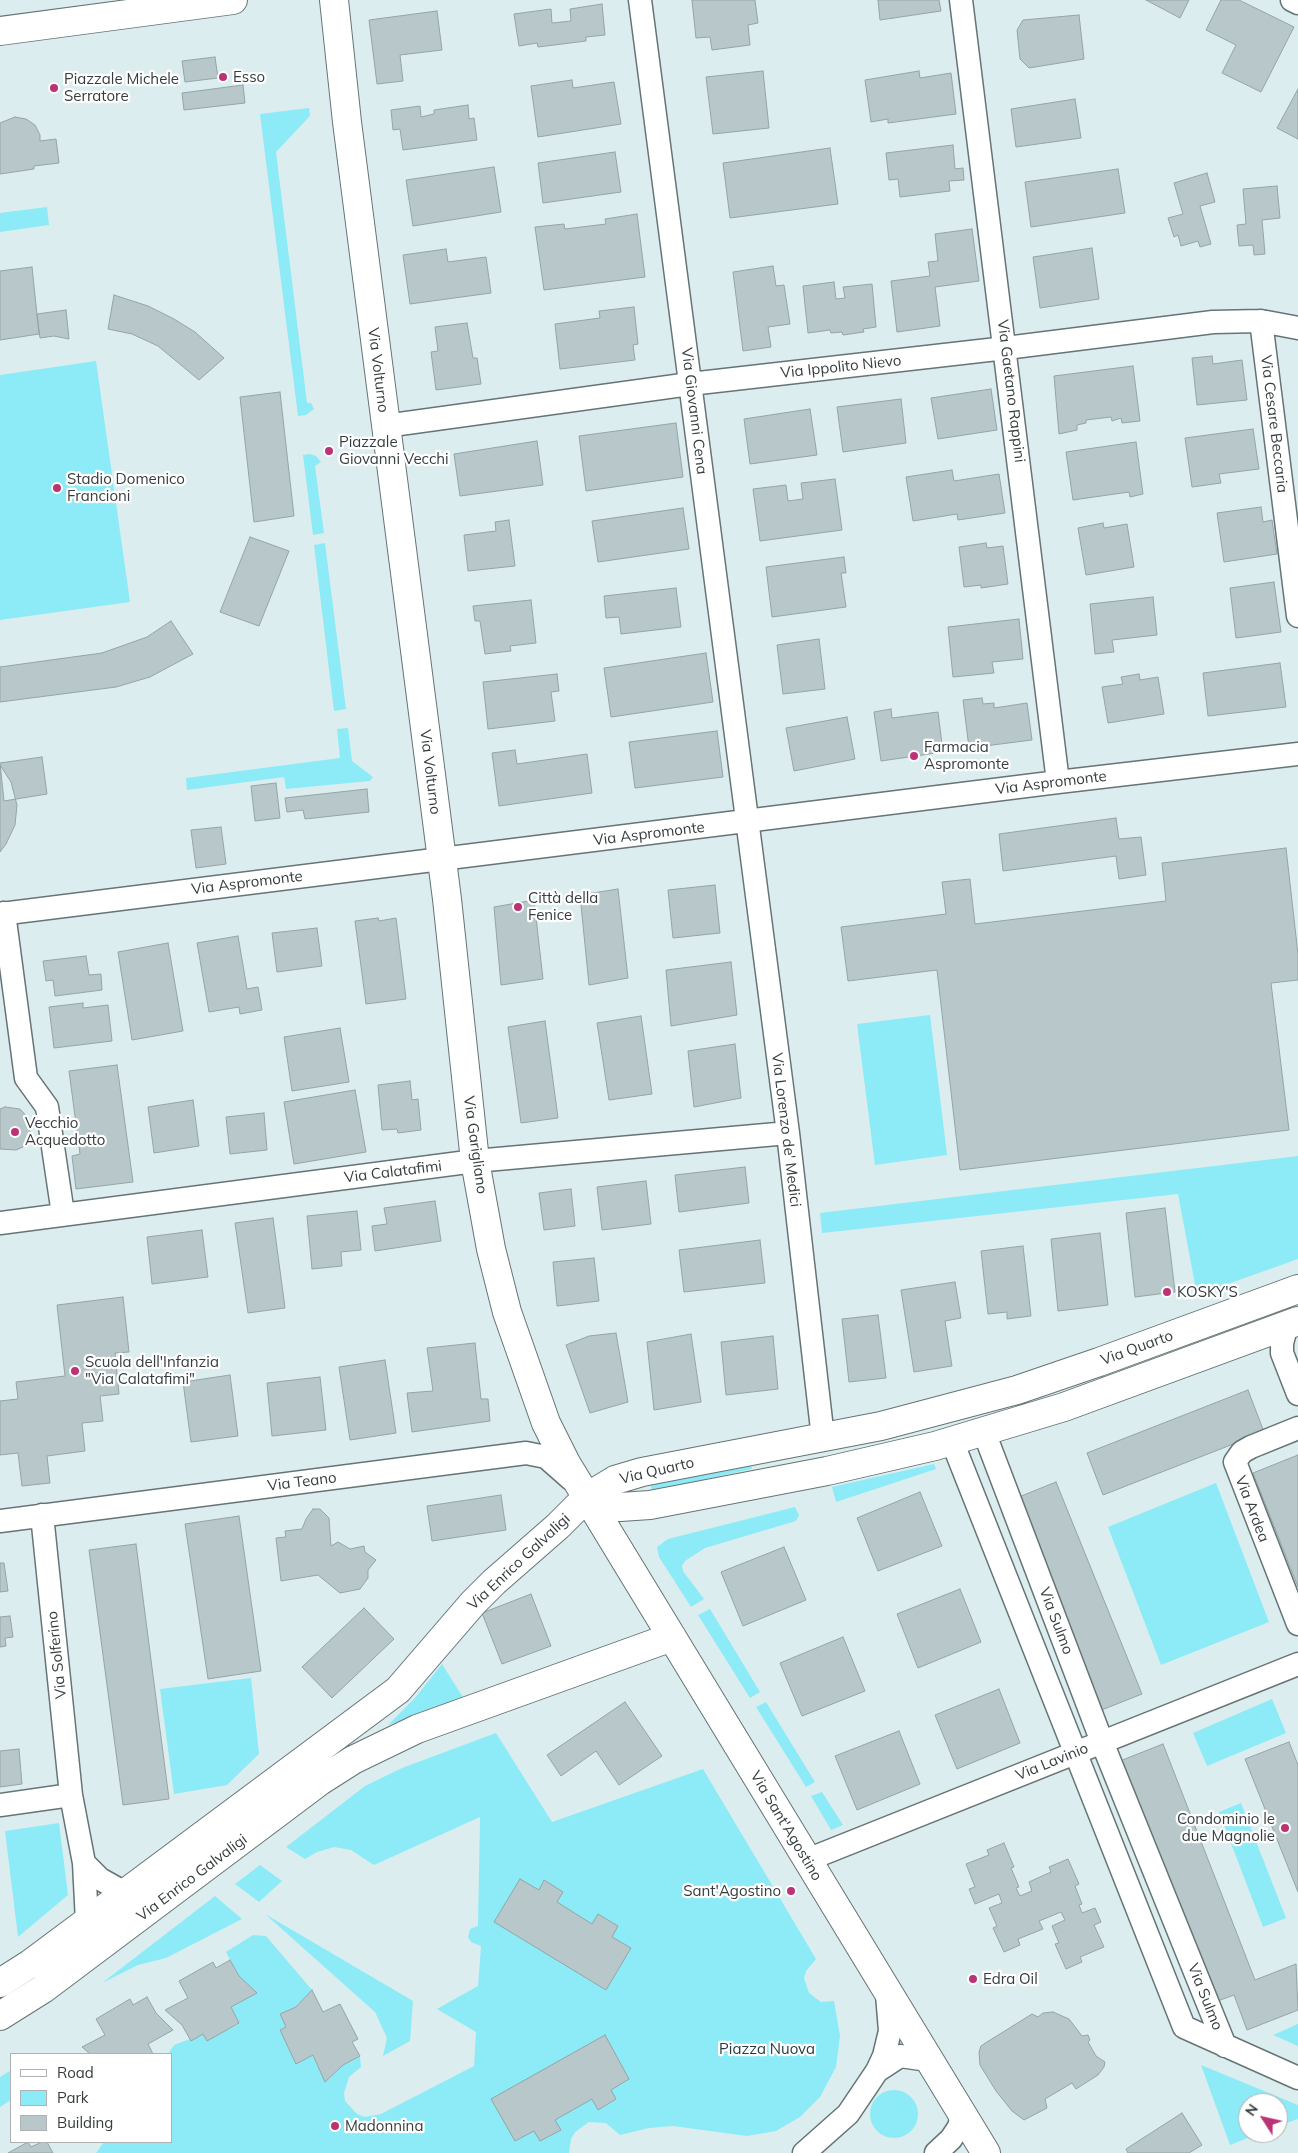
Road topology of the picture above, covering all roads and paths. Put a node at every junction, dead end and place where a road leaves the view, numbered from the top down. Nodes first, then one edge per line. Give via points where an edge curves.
1 (233, 0) edge
2 (334, 0) edge
3 (640, 0) edge
4 (961, 0) edge
5 (1292, 0) edge
6 (1298, 3) edge
7 (115, 8) edge
8 (0, 31) edge
9 (1261, 321) junction
10 (1298, 328) edge
11 (1006, 348) junction
12 (690, 384) junction
13 (385, 426) junction
14 (1298, 616) edge
15 (1298, 754) edge
16 (1058, 782) junction
17 (746, 821) junction
18 (442, 859) junction
19 (2, 913) edge
20 (788, 1133) junction
21 (475, 1160) junction
22 (63, 1214) junction
23 (0, 1223) edge
24 (1298, 1288) edge
25 (1293, 1323) edge
26 (1298, 1394) edge
27 (974, 1402) junction
28 (942, 1411) junction
29 (546, 1423) junction
30 (1298, 1428) edge
31 (984, 1432) junction
32 (823, 1438) junction
33 (952, 1441) junction
34 (526, 1453) junction
35 (827, 1471) junction
36 (587, 1497) junction
37 (42, 1515) junction
38 (0, 1521) edge
39 (1298, 1624) edge
40 (672, 1637) junction
41 (1298, 1664) edge
42 (368, 1714) junction
43 (1102, 1742) junction
44 (385, 1744) junction
45 (1076, 1752) junction
46 (71, 1795) junction
47 (0, 1805) edge
48 (807, 1860) junction
49 (84, 1864) junction
50 (125, 1893) junction
51 (87, 1922) junction
52 (0, 1983) edge
53 (887, 1994) junction
54 (0, 2016) edge
55 (1225, 2046) junction
56 (928, 2060) junction
57 (877, 2071) junction
58 (1298, 2078) edge
59 (957, 2107) junction
60 (804, 2153) edge
61 (936, 2153) edge
62 (986, 2153) edge

1 - 7 street
2 - 13 street, Via Volturno
3 - 12 street, Via Giovanni Cena
4 - 11 street, Via Gaetano Rappini
5 - 6 street
7 - 8 street
9 - 10 street, Via Ippolito Nievo
9 - 11 street, Via Ippolito Nievo via 1213,322
9 - 14 street, Via Cesare Beccaria
11 - 12 street, Via Ippolito Nievo
11 - 16 street, Via Gaetano Rappini
12 - 13 street, Via Ippolito Nievo
12 - 17 street, Via Giovanni Cena
13 - 18 street, Via Volturno
15 - 16 street, Via Aspromonte
16 - 17 street, Via Aspromonte
17 - 18 street, Via Aspromonte
17 - 20 street, Via Lorenzo de' Medici
18 - 19 street, Via Aspromonte
18 - 21 street, Via Garigliano
19 - 22 street via 26,1078 47,1107
20 - 21 street, Via Calatafimi
20 - 32 street, Via Lorenzo de' Medici
21 - 22 street, Via Calatafimi
21 - 29 street, Via Garigliano via 491,1249 507,1312
22 - 23 street, Via Calatafimi
24 - 27 street, Via Quarto via 1099,1362
25 - 26 street via 1283,1334 1282,1353
25 - 31 street, Via Quarto via 1064,1407
27 - 28 street, Via Quarto
27 - 31 street
28 - 32 street, Via Quarto
28 - 33 street
29 - 34 street via 544,1439
29 - 36 street, Via Garigliano
30 - 39 street, Via Ardea via 1250,1447 1238,1456 1236,1467
31 - 33 street, Via Quarto
31 - 43 street, Via Sulmo
32 - 35 street
32 - 36 street, Via Quarto via 642,1472 615,1480
33 - 35 street, Via Quarto
33 - 45 street, Via Sulmo
34 - 36 street, Via Teano via 554,1463
34 - 37 street, Via Teano
35 - 36 street, Via Quarto via 650,1505 620,1507
36 - 40 street, Via Sant'Agostino
36 - 42 street, Via Enrico Galvaligi via 472,1603 419,1668
37 - 38 street, Via Teano
37 - 46 street, Via Solferino
40 - 44 street, Via Enrico Galvaligi via 417,1729
40 - 48 street, Via Sant'Agostino
41 - 43 street, Via Lavinio
42 - 44 street
42 - 50 street, Via Enrico Galvaligi
43 - 45 street, Via Lavinio
43 - 55 street, Via Sulmo
44 - 54 street, Via Enrico Galvaligi via 320,1781 43,1989
45 - 48 street, Via Lavinio
45 - 55 street, Via Sulmo via 1184,2027
46 - 47 street
46 - 49 street, Via Solferino
48 - 53 street, Via Sant'Agostino
49 - 50 street via 100,1879
49 - 51 street, Via Solferino
50 - 51 street, Via Enrico Galvaligi
51 - 52 street, Via Enrico Galvaligi
53 - 56 street, Via Sant'Agostino
53 - 57 street via 890,2031
55 - 58 street
56 - 57 street via 900,2056
56 - 59 street, Via Sant'Agostino
57 - 60 street via 848,2114
59 - 61 street via 961,2119 959,2127
59 - 62 street, Via Sant'Agostino

